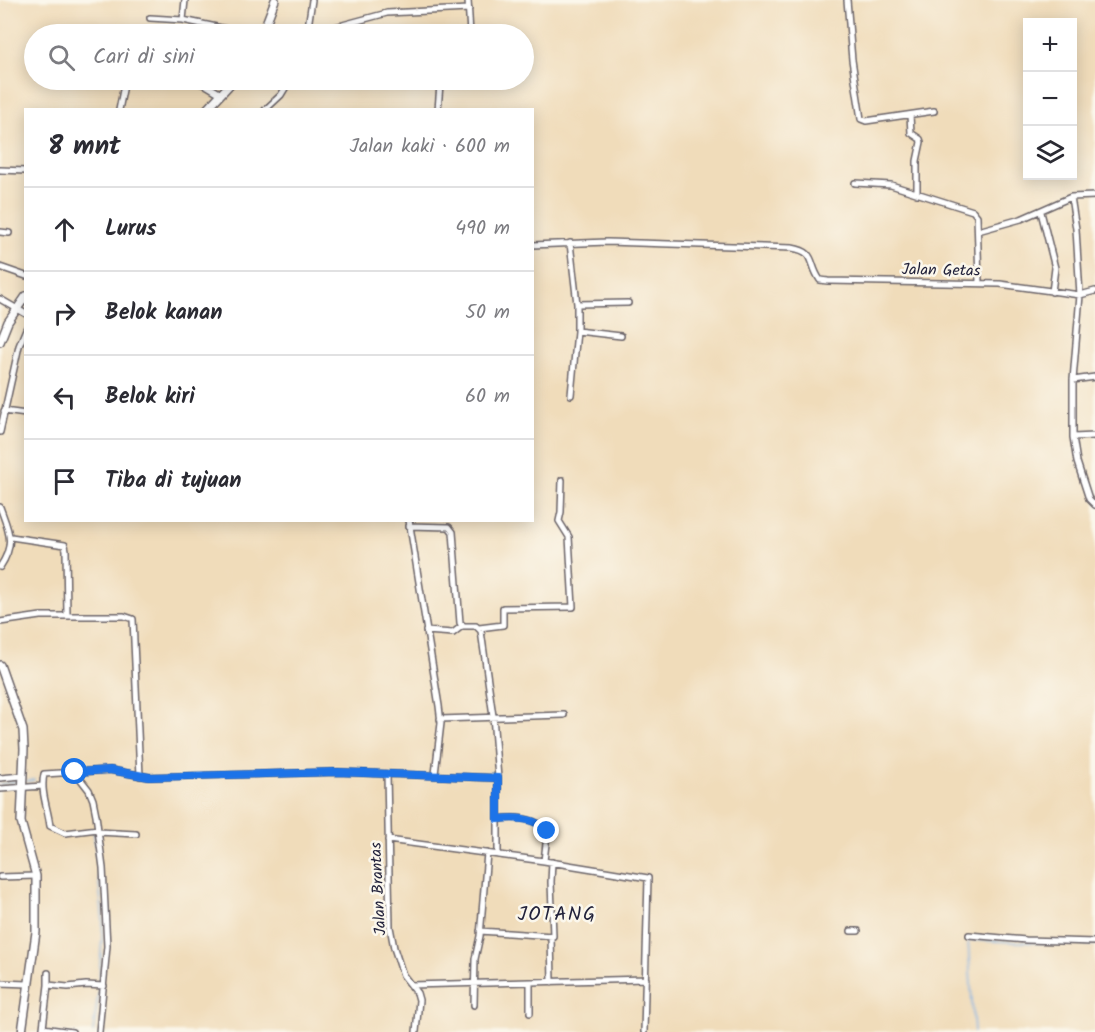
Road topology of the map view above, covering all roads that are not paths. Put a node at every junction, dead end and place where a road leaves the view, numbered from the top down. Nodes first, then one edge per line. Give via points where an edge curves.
1 (185, 0) edge
2 (275, 0) edge
3 (312, 0) edge
4 (468, 0) edge
5 (847, 0) edge
6 (469, 9) junction
7 (150, 18) dead end
8 (183, 20) junction
9 (202, 24) edge
10 (266, 24) edge
11 (308, 24) edge
12 (346, 24) edge
13 (470, 24) edge
14 (123, 90) edge
15 (214, 90) edge
16 (225, 90) edge
17 (283, 90) edge
18 (441, 90) edge
19 (221, 94) junction
20 (212, 103) junction
21 (119, 108) edge
22 (208, 108) edge
23 (216, 108) edge
24 (267, 108) edge
25 (438, 108) edge
26 (934, 111) dead end
27 (909, 115) junction
28 (0, 170) edge
29 (24, 171) edge
30 (855, 183) dead end
31 (917, 194) junction
32 (1095, 196) edge
33 (1071, 197) junction
34 (1041, 212) junction
35 (978, 231) junction
36 (0, 232) edge
37 (9, 233) dead end
38 (570, 243) junction
39 (534, 245) edge
40 (0, 267) edge
41 (24, 275) edge
42 (979, 282) junction
43 (1095, 291) edge
44 (1052, 292) junction
45 (1080, 296) junction
46 (0, 298) edge
47 (628, 303) dead end
48 (576, 304) junction
49 (21, 311) edge
50 (577, 331) junction
51 (24, 334) edge
52 (621, 336) dead end
53 (0, 342) edge
54 (1095, 377) edge
55 (1073, 380) junction
56 (571, 395) dead end
57 (4, 411) junction
58 (24, 414) edge
59 (0, 432) edge
60 (1095, 436) edge
61 (1072, 437) junction
62 (562, 480) dead end
63 (1095, 505) edge
64 (0, 507) edge
65 (409, 523) edge
66 (11, 537) junction
67 (0, 567) edge
68 (67, 615) junction
69 (0, 622) edge
70 (462, 626) junction
71 (479, 628) junction
72 (426, 631) junction
73 (0, 665) edge
74 (564, 715) dead end
75 (493, 718) junction
76 (440, 719) junction
77 (75, 772) junction
78 (387, 774) junction
79 (435, 774) junction
80 (140, 776) junction
81 (0, 778) edge
82 (498, 778) junction
83 (23, 782) junction
84 (42, 786) junction
85 (0, 789) edge
86 (498, 819) junction
87 (96, 830) junction
88 (136, 834) dead end
89 (388, 840) junction
90 (487, 853) junction
91 (498, 855) junction
92 (544, 861) junction
93 (552, 862) junction
94 (36, 876) junction
95 (0, 878) edge
96 (480, 931) junction
97 (969, 935) dead end
98 (551, 937) junction
99 (1095, 942) edge
100 (48, 973) dead end
101 (646, 979) junction
102 (552, 982) junction
103 (0, 983) edge
104 (530, 983) junction
105 (28, 984) junction
106 (48, 985) junction
107 (474, 985) junction
108 (100, 986) junction
109 (411, 986) junction
110 (474, 1005) dead end
111 (530, 1013) dead end
112 (43, 1030) edge
113 (22, 1032) edge
114 (72, 1032) edge
115 (99, 1032) edge
116 (416, 1032) edge
117 (644, 1032) edge

1 - 8 street
2 - 10 main road
3 - 11 street
4 - 6 street
5 - 27 street via 861,118 866,121
6 - 12 street via 387,13
6 - 13 street
7 - 8 street
8 - 9 street
14 - 21 street
15 - 19 street
16 - 19 main road
17 - 24 street
18 - 25 street
19 - 20 main road
20 - 22 main road
20 - 23 street
26 - 27 street
27 - 31 street via 911,133 921,142
28 - 29 street
30 - 31 street via 891,185
31 - 35 street via 973,211
32 - 33 street
33 - 34 street
33 - 45 street
34 - 35 street
34 - 44 street via 1055,268
35 - 42 street
36 - 37 street
38 - 39 street
38 - 42 street, Jalan Getas via 804,250 820,280
38 - 48 street
40 - 41 street
42 - 44 street, Jalan Getas
43 - 45 street, Jalan Getas
44 - 45 street, Jalan Getas
45 - 55 street
46 - 49 street
47 - 48 street
48 - 50 street
49 - 53 main road
50 - 52 street
50 - 56 street
51 - 57 street
54 - 55 street
55 - 61 street
57 - 58 street
57 - 59 street
60 - 61 street
61 - 63 street via 1089,499
62 - 71 street via 559,521 569,537 573,608 503,608 503,625
64 - 66 street
65 - 70 street via 452,528
65 - 72 street
66 - 67 street
66 - 68 street via 65,545
68 - 69 street
68 - 80 street via 133,619
70 - 71 street
70 - 72 street via 453,633
71 - 75 street
72 - 76 street
73 - 83 main road via 23,730
74 - 75 street
75 - 76 street
75 - 82 street
76 - 79 street
77 - 80 street via 110,770
77 - 84 street via 45,773
77 - 87 street via 89,790
78 - 79 street
78 - 80 street
78 - 89 street, Jalan Brantas
79 - 82 street
81 - 83 street
82 - 86 street
83 - 84 street
83 - 85 street
83 - 94 main road via 21,822
84 - 87 street via 50,826 65,833
86 - 91 street
86 - 92 street via 521,818 545,828 548,835
87 - 88 street
87 - 108 street via 107,920
89 - 90 street
89 - 109 street, Jalan Brantas via 390,927 403,975
90 - 91 street
90 - 96 street
91 - 92 street
92 - 93 street
93 - 98 street
93 - 101 street via 648,878
94 - 95 street
94 - 105 main road via 36,932
96 - 98 street
96 - 107 street
97 - 99 street
98 - 102 street
100 - 106 street
101 - 102 street
101 - 117 street
102 - 104 street
103 - 105 street
104 - 107 street
104 - 111 street
105 - 113 main road
106 - 108 street
106 - 112 street
107 - 109 street
107 - 110 street
108 - 115 street
109 - 116 street, Jalan Brantas via 419,1000
112 - 114 street

